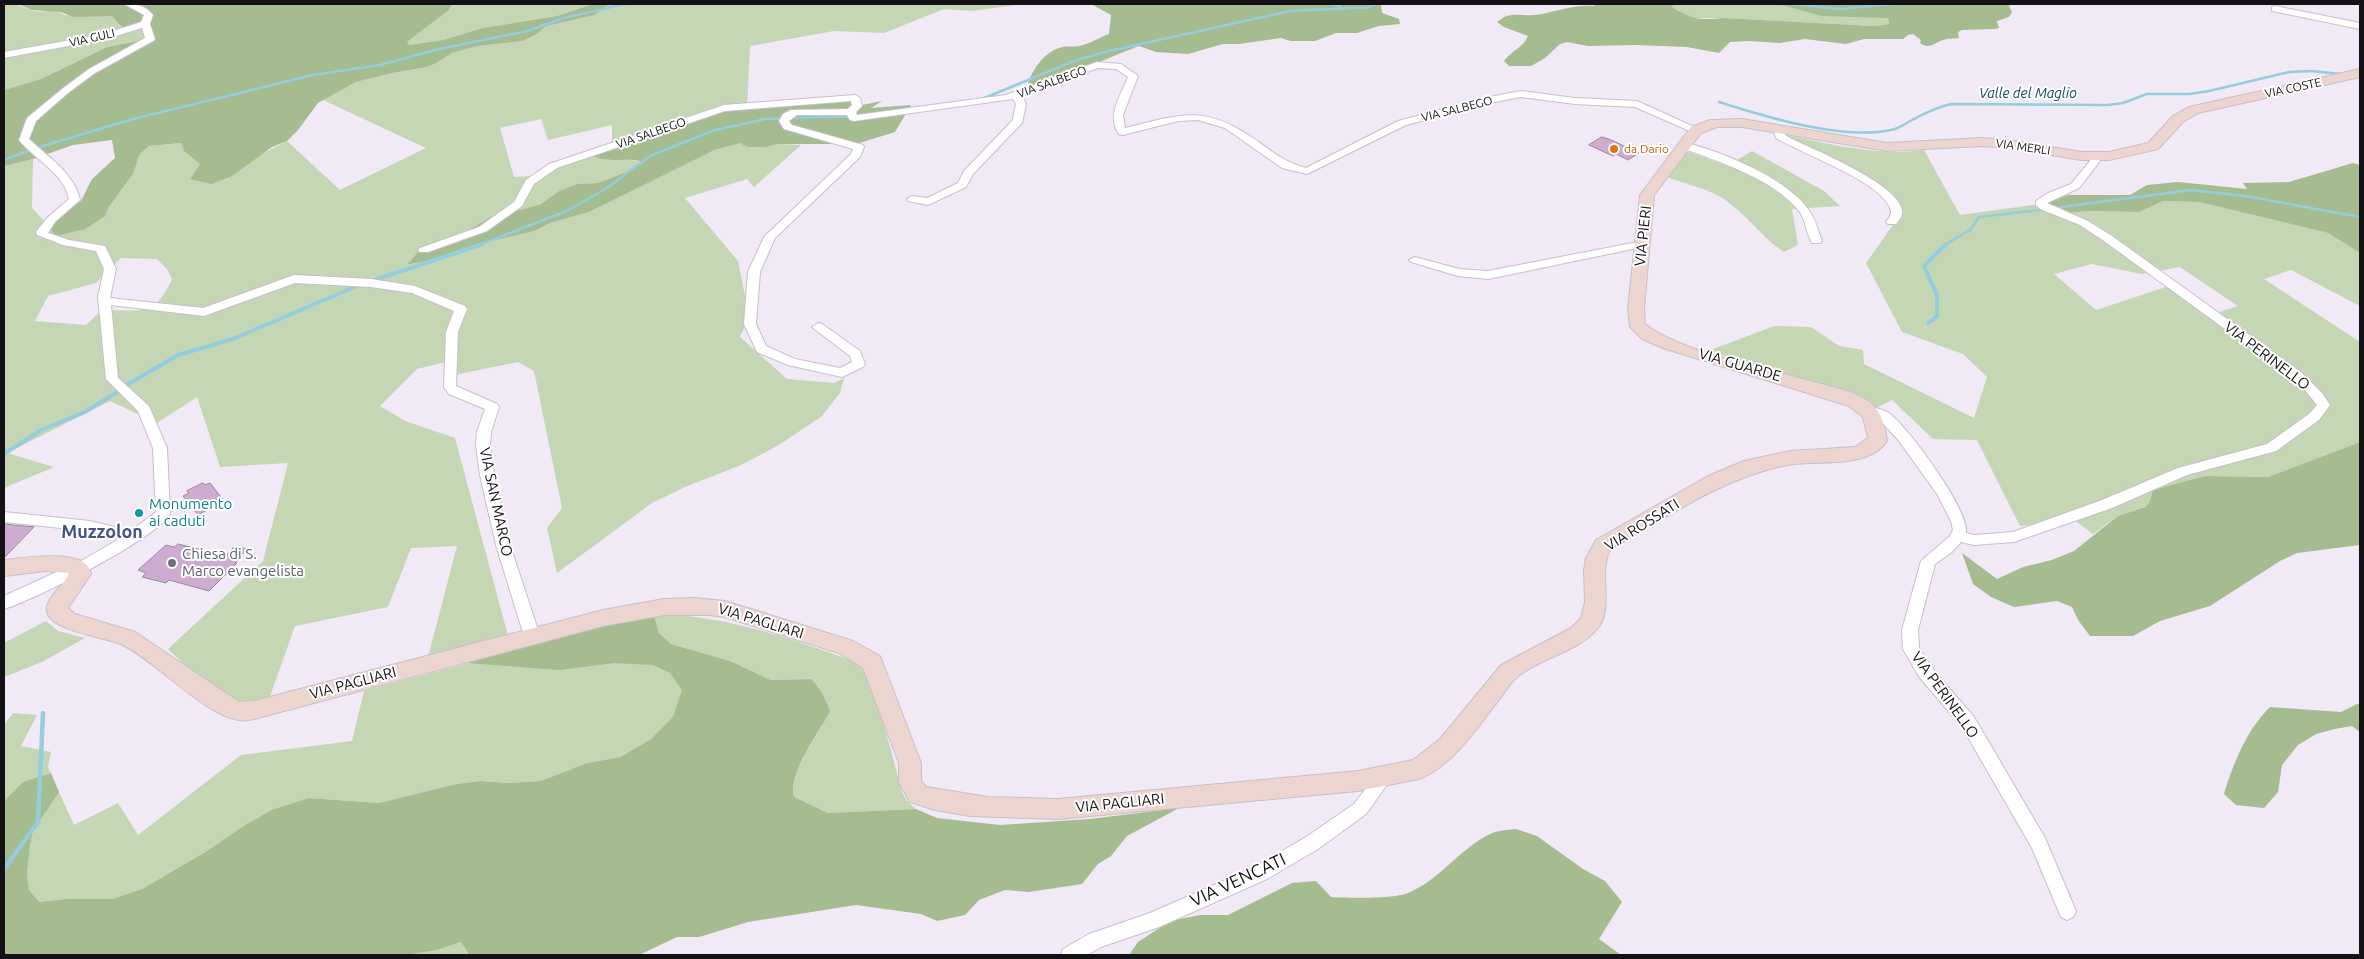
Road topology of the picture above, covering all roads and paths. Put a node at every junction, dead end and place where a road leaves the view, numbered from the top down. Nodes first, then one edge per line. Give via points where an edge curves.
1 (128, 4) edge
2 (2275, 9) dead end
3 (145, 24) junction
4 (2360, 26) edge
5 (4, 55) edge
6 (2360, 73) edge
7 (1016, 95) junction
8 (2226, 102) joint
9 (852, 115) junction
10 (1696, 130) junction
11 (1779, 130) junction
12 (1683, 145) junction
13 (2093, 156) junction
14 (912, 199) dead end
15 (1892, 222) dead end
16 (1816, 242) dead end
17 (1642, 244) junction
18 (424, 250) dead end
19 (1414, 260) dead end
20 (106, 301) junction
21 (1636, 309) joint
22 (818, 327) dead end
23 (1865, 408) junction
24 (4, 517) edge
25 (1958, 536) junction
26 (133, 537) junction
27 (4, 568) edge
28 (80, 571) junction
29 (4, 603) edge
30 (532, 636) junction
31 (1386, 775) junction
32 (2067, 911) dead end
33 (1070, 955) edge

1 - 3 street via 150,15
2 - 4 street
3 - 5 street, VIA GULI via 106,36
3 - 20 street via 150,40 92,72 31,120 24,140 63,176 75,194 75,200 51,220 42,232 43,236 101,248 110,269
6 - 8 street, VIA COSTE
7 - 9 street, VIA SALBEGO via 957,106
7 - 10 street, VIA SALBEGO via 1097,65 1118,66 1133,76 1118,115 1124,132 1178,118 1198,117 1228,126 1286,166 1307,170 1402,123 1521,94 1638,104
7 - 14 street via 1021,104 1018,121 968,173 962,185 928,202
8 - 13 street, VIA MERLI via 2194,110 2178,119 2153,146 2109,156
9 - 18 street, VIA SALBEGO via 857,106 855,98 724,108 546,170 530,182 518,204 483,229
9 - 22 street via 796,112 785,118 788,127 859,147 856,155 770,237 754,272 750,324 762,349 792,362 842,373 859,364 856,354
10 - 11 street via 1715,123 1742,123
10 - 12 street, VIA PIERI
11 - 13 street, VIA MERLI via 1887,147 1982,142
11 - 15 street via 1780,136 1788,141 1851,172 1886,194 1897,209
12 - 16 street via 1735,166 1790,197 1808,218
12 - 17 street, VIA PIERI via 1648,195
13 - 25 street, VIA PERINELLO via 2095,161 2074,186 2040,203 2087,225 2147,264 2295,375 2320,397 2324,405 2314,417 2271,448 2183,471 2098,508 2014,537 1974,540
17 - 19 street via 1488,275 1458,272
17 - 21 street, VIA PIERI
20 - 26 street via 112,379 144,409 160,448 163,514
20 - 30 street, VIA SAN MARCO via 204,312 294,279 365,282 415,290 461,309 452,332 450,387 492,407 483,445 487,475 503,545
21 - 23 street, VIA GUARDE via 1637,327 1646,335 1670,345 1819,388
23 - 25 street via 1882,415 1902,435 1954,507 1961,528
23 - 31 street, VIA ROSSATI via 1876,424 1878,441 1859,453 1790,458 1751,466 1715,481 1603,545 1596,558 1596,602 1591,622 1578,634 1510,671 1448,746 1419,769
24 - 26 street via 90,526
25 - 32 street, VIA PERINELLO via 1928,560 1910,630 1911,649 1926,674 1968,722 2039,844
26 - 28 street
27 - 28 street via 61,564
28 - 29 street
28 - 30 street, VIA PAGLIARI via 58,604 57,611 68,620 128,638 227,707 238,711
30 - 31 street, VIA PAGLIARI via 653,607 698,605 726,609 846,647 872,662 910,763 910,782 918,795 946,804 1058,810
31 - 33 street, VIA VENCATI via 1360,809 1261,873 1153,921 1096,940

